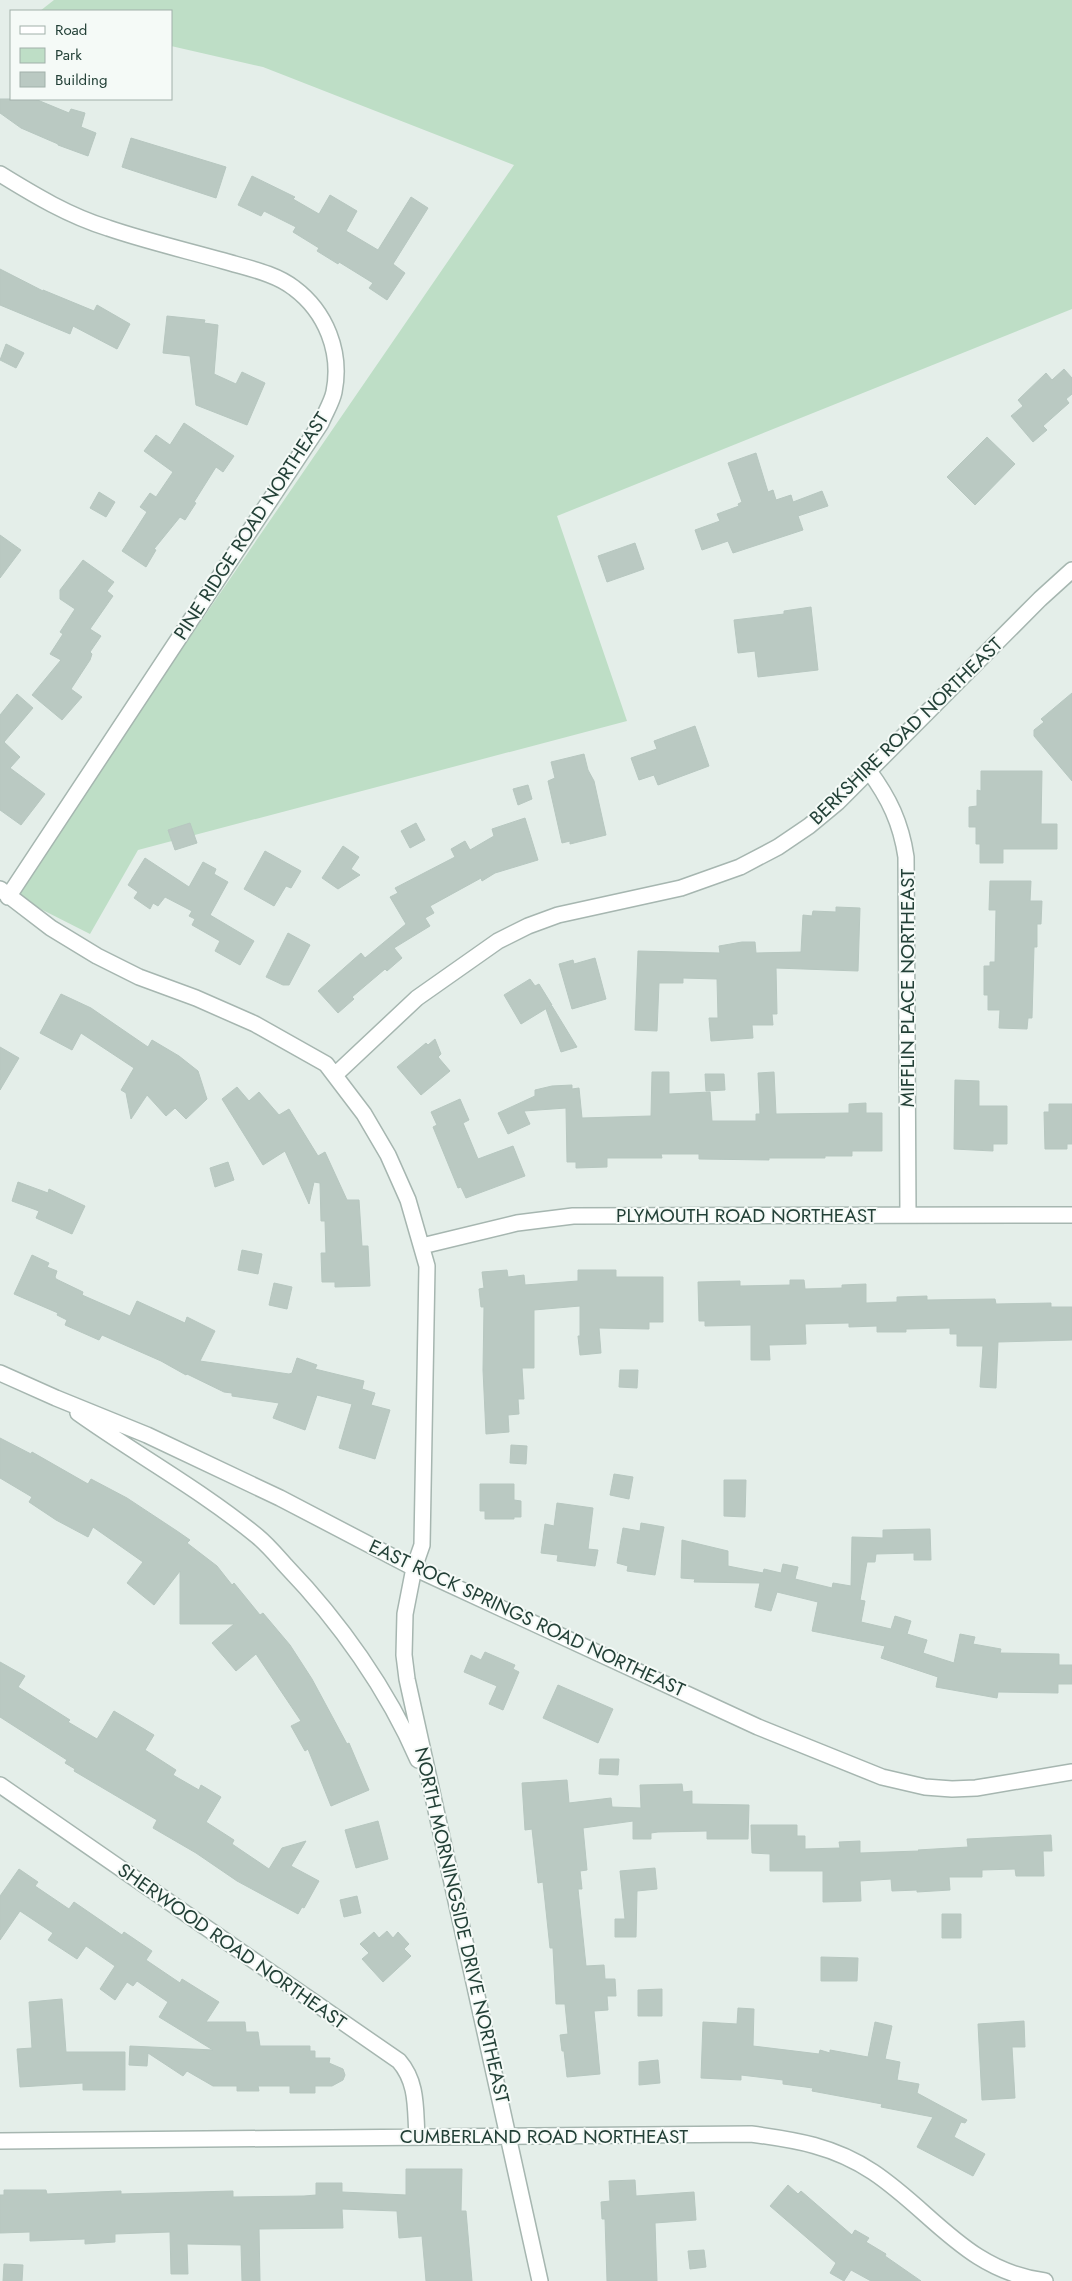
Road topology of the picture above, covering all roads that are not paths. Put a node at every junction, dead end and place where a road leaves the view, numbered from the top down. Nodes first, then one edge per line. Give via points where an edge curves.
1 (0, 174) edge
2 (1072, 570) edge
3 (869, 771) junction
4 (4, 893) edge
5 (335, 1075) junction
6 (908, 1215) junction
7 (1072, 1215) edge
8 (422, 1246) junction
9 (0, 1373) edge
10 (56, 1398) junction
11 (414, 1568) junction
12 (1072, 1772) edge
13 (0, 1785) edge
14 (432, 1794) junction
15 (508, 2135) junction
16 (417, 2136) junction
17 (0, 2141) edge
18 (540, 2281) edge
19 (1045, 2281) edge

1 - 4 street, PINE RIDGE ROAD NORTHEAST via 67,212 106,228 265,273 293,287 322,318 336,359 334,392 321,423
2 - 3 street, BERKSHIRE ROAD NORTHEAST
3 - 5 street, BERKSHIRE ROAD NORTHEAST via 809,826 740,867 681,888 558,915 498,941 417,998
3 - 6 street, MIFFLIN PLACE NORTHEAST via 894,811 906,857
4 - 5 street, NORTH MORNINGSIDE DRIVE NORTHEAST via 51,928 97,956 139,977 255,1024 326,1064
5 - 8 street, NORTH MORNINGSIDE DRIVE NORTHEAST via 364,1114 388,1156 408,1200
6 - 7 street, PLYMOUTH ROAD NORTHEAST
6 - 8 street, PLYMOUTH ROAD NORTHEAST via 574,1216 517,1223
8 - 11 street, NORTH MORNINGSIDE DRIVE NORTHEAST via 427,1266 422,1545
9 - 10 street, EAST ROCK SPRINGS ROAD NORTHEAST
10 - 11 street, EAST ROCK SPRINGS ROAD NORTHEAST via 148,1435 272,1494
10 - 14 street via 192,1488 258,1537 307,1588 386,1696
11 - 12 street, EAST ROCK SPRINGS ROAD NORTHEAST via 758,1727 882,1777 925,1787 952,1789
11 - 14 street, NORTH MORNINGSIDE DRIVE NORTHEAST via 405,1614 404,1655
13 - 16 street, SHERWOOD ROAD NORTHEAST via 399,2061 412,2081
14 - 15 street, NORTH MORNINGSIDE DRIVE NORTHEAST
15 - 16 street, CUMBERLAND ROAD NORTHEAST
15 - 18 street, NORTH MORNINGSIDE DRIVE NORTHEAST
15 - 19 street, CUMBERLAND ROAD NORTHEAST via 751,2134 801,2140 838,2153 873,2172 958,2244 997,2267
16 - 17 street, CUMBERLAND ROAD NORTHEAST

